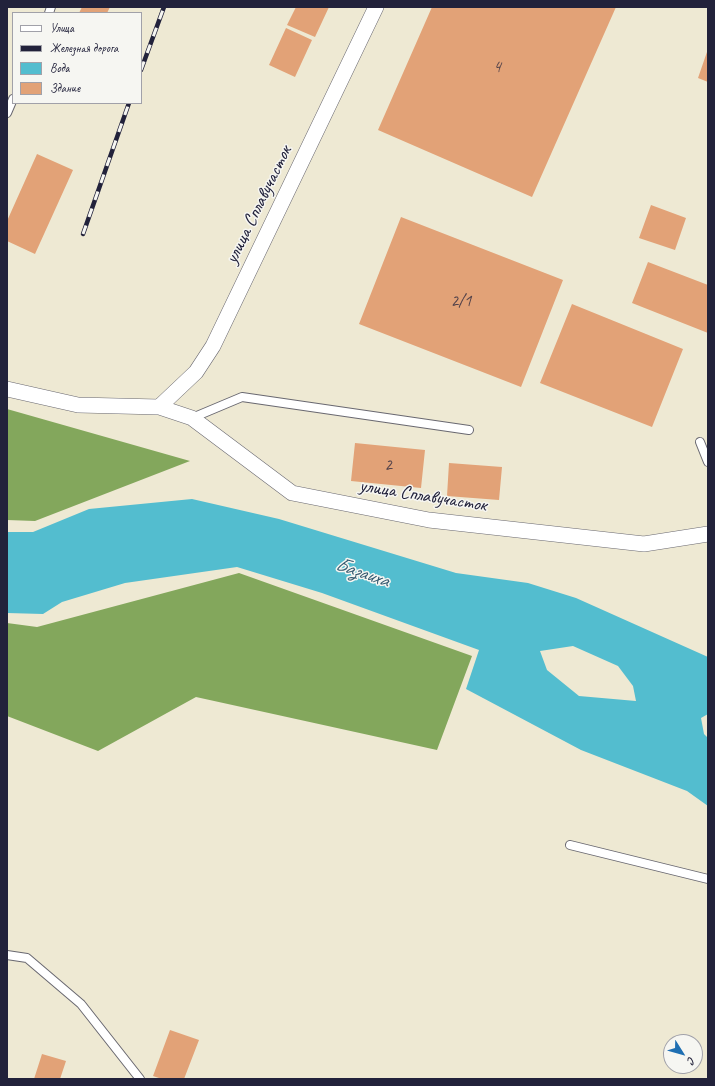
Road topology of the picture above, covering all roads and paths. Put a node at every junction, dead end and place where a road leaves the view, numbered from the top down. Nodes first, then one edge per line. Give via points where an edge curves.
1 (376, 7) edge
2 (12, 101) edge
3 (7, 113) edge
4 (7, 389) edge
5 (159, 407) junction
6 (192, 418) junction
7 (469, 430) dead end
8 (700, 442) dead end
9 (708, 462) edge
10 (708, 534) edge
11 (570, 845) dead end
12 (708, 879) edge
13 (7, 955) edge
14 (140, 1079) edge

1 - 5 street, улица Сплавучасток via 213,346 196,372
2 - 3 lane
4 - 5 street, улица Сплавучасток via 78,405
5 - 6 street, улица Сплавучасток
6 - 7 lane via 242,397
6 - 10 street, улица Сплавучасток via 292,493 429,520 644,544
8 - 9 lane
11 - 12 lane
13 - 14 lane via 27,958 81,1004

